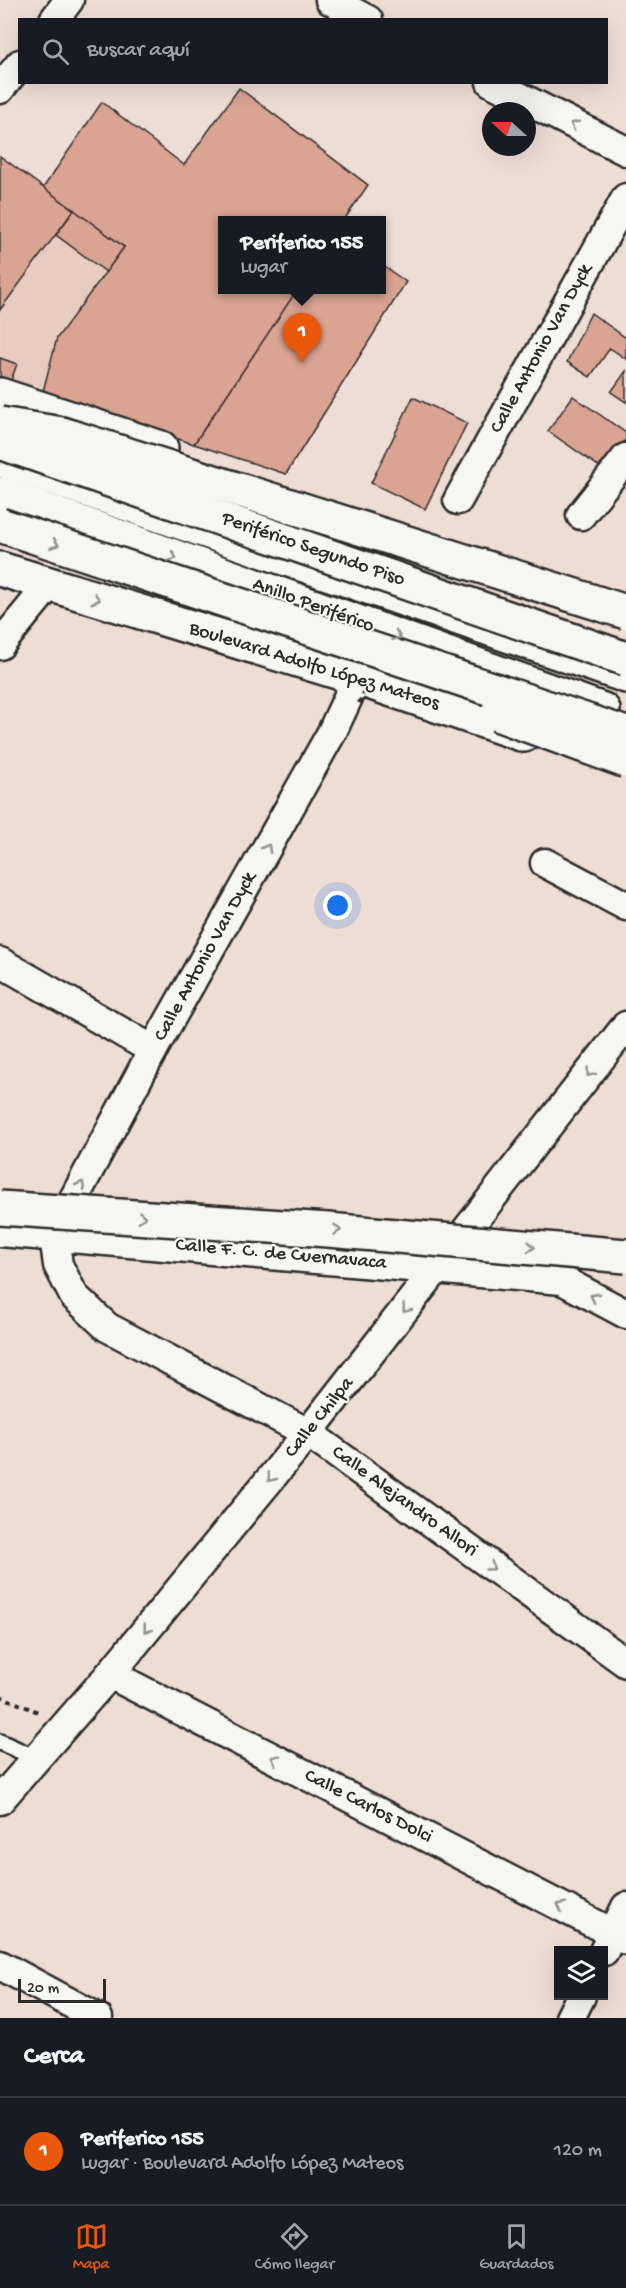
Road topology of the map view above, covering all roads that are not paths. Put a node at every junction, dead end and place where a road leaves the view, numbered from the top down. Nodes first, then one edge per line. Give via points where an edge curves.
1 (69, 0) edge
2 (330, 0) edge
3 (56, 18) edge
4 (364, 18) edge
5 (18, 66) edge
6 (495, 84) edge
7 (0, 89) edge
8 (626, 151) edge
9 (626, 198) edge
10 (0, 395) edge
11 (0, 424) edge
12 (0, 442) edge
13 (626, 458) edge
14 (0, 460) edge
15 (0, 494) edge
16 (458, 500) dead end
17 (581, 515) dead end
18 (77, 522) junction
19 (0, 525) edge
20 (0, 568) edge
21 (48, 585) junction
22 (626, 596) edge
23 (626, 612) edge
24 (0, 645) edge
25 (626, 659) edge
26 (626, 676) edge
27 (357, 678) junction
28 (626, 718) edge
29 (626, 734) edge
30 (626, 761) edge
31 (626, 770) edge
32 (545, 863) dead end
33 (626, 906) edge
34 (2, 967) edge
35 (626, 1026) edge
36 (153, 1050) junction
37 (0, 1208) edge
38 (0, 1232) edge
39 (54, 1236) junction
40 (626, 1256) edge
41 (439, 1268) junction
42 (626, 1314) edge
43 (308, 1433) junction
44 (626, 1663) edge
45 (110, 1674) junction
46 (0, 1742) edge
47 (36, 1758) junction
48 (0, 1800) edge
49 (626, 1907) edge
50 (614, 1941) edge
51 (0, 1965) edge
52 (579, 2000) edge
53 (98, 2018) edge
54 (570, 2018) edge

1 - 3 street
2 - 4 street
5 - 7 street
8 -> 6 street
9 - 16 street, Calle Antonio Van Dyck
10 - 22 main road
11 - 23 main road, bridge via 62,434
12 - 25 main road, Periférico Segundo Piso, bridge
13 - 17 street
14 - 26 main road, Anillo Periférico
15 - 18 main road, Anillo Periférico
18 -> 28 main road, Anillo Periférico
18 - 30 main road, bridge via 194,605
19 -> 29 main road, bridge
20 - 21 main road, Boulevard Adolfo López Mateos
21 - 24 street
21 -> 27 main road, Boulevard Adolfo López Mateos
27 - 31 main road, Boulevard Adolfo López Mateos
36 -> 27 street, Calle Antonio Van Dyck via 332,732
32 - 33 street
34 - 36 street
35 -> 41 street, Calle Chilpa
39 -> 36 street, Calle Antonio Van Dyck
37 -> 40 main road, bridge via 328,1230
38 - 39 street, Calle F. C. de Cuernavaca
39 - 41 street, Calle F. C. de Cuernavaca
39 - 43 street, Calle Alejandro Allori via 58,1265 74,1296 107,1327
42 -> 41 street, Calle F. C. de Cuernavaca via 562,1280
41 -> 43 street, Calle Chilpa
43 -> 44 street, Calle Alejandro Allori
43 -> 45 street, Calle Chilpa
45 - 47 street, Calle Chilpa
50 -> 45 street, Calle Carlos Dolci
46 - 47 lane
47 - 48 street, Calle Chilpa
49 - 50 street
51 - 53 street
52 - 54 street

